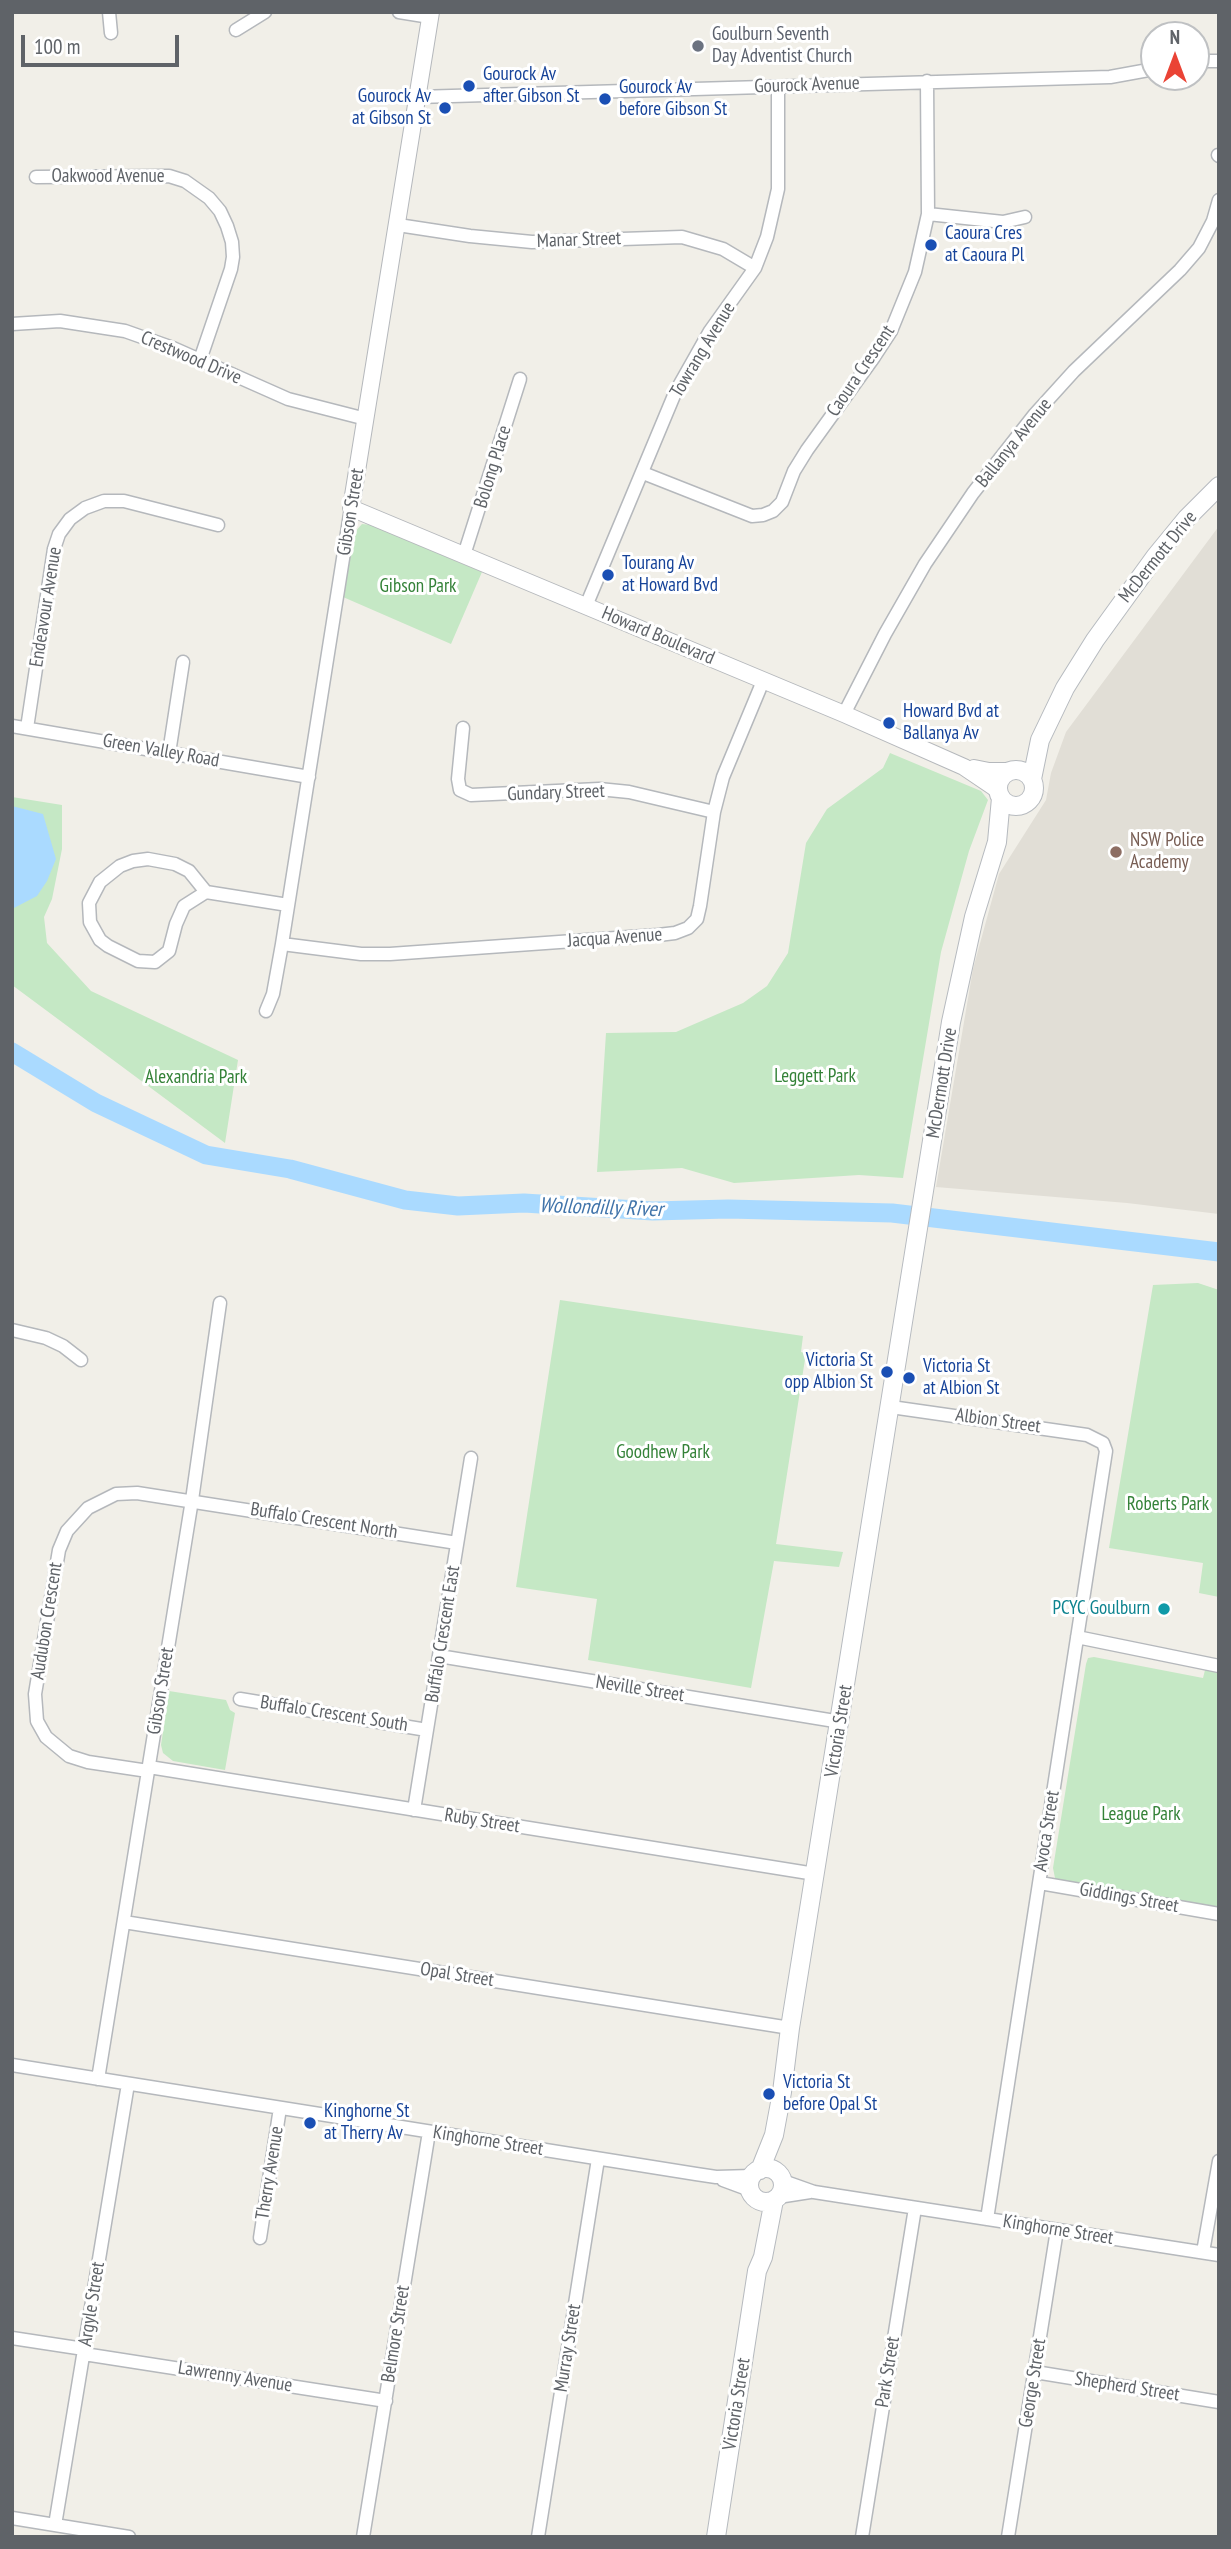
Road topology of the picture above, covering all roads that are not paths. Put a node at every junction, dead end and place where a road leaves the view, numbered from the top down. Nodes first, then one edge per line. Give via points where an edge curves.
1 (109, 12) edge
2 (265, 12) edge
3 (400, 12) edge
4 (431, 15) edge
5 (236, 30) dead end
6 (111, 33) dead end
7 (1140, 71) edge
8 (927, 81) junction
9 (778, 87) junction
10 (417, 97) junction
11 (36, 177) dead end
12 (1219, 200) edge
13 (928, 214) junction
14 (1024, 217) dead end
15 (398, 225) junction
16 (755, 268) junction
17 (12, 324) edge
18 (200, 360) junction
19 (520, 379) dead end
20 (366, 419) junction
21 (643, 473) junction
22 (1219, 485) edge
23 (351, 508) junction
24 (218, 525) dead end
25 (464, 555) junction
26 (586, 606) junction
27 (183, 662) dead end
28 (763, 681) junction
29 (844, 714) junction
30 (12, 726) edge
31 (27, 728) junction
32 (463, 728) dead end
33 (1040, 740) junction
34 (169, 752) junction
35 (964, 766) junction
36 (1011, 770) junction
37 (309, 777) junction
38 (1032, 779) junction
39 (1000, 794) junction
40 (1022, 804) junction
41 (714, 812) junction
42 (997, 842) junction
43 (206, 892) junction
44 (288, 905) junction
45 (282, 944) junction
46 (267, 1011) dead end
47 (220, 1303) dead end
48 (902, 1327) joint
49 (12, 1330) edge
50 (81, 1360) dead end
51 (891, 1407) junction
52 (1103, 1443) joint
53 (471, 1458) dead end
54 (192, 1500) junction
55 (457, 1543) junction
56 (1077, 1637) junction
57 (439, 1656) junction
58 (1219, 1666) edge
59 (240, 1699) dead end
60 (841, 1721) junction
61 (427, 1730) junction
62 (149, 1769) junction
63 (414, 1810) junction
64 (815, 1874) junction
65 (1040, 1883) junction
66 (1219, 1914) edge
67 (124, 1922) junction
68 (790, 2028) junction
69 (12, 2065) edge
70 (98, 2079) junction
71 (128, 2084) junction
72 (281, 2108) junction
73 (429, 2132) junction
74 (598, 2159) junction
75 (1219, 2161) edge
76 (766, 2186) junction
77 (915, 2208) junction
78 (987, 2218) junction
79 (1057, 2230) junction
80 (260, 2238) dead end
81 (1203, 2252) junction
82 (1219, 2255) edge
83 (12, 2338) edge
84 (84, 2351) junction
85 (1035, 2372) junction
86 (386, 2401) junction
87 (1219, 2402) edge
88 (12, 2518) edge
89 (55, 2525) junction
90 (129, 2537) edge
91 (363, 2537) edge
92 (538, 2537) edge
93 (716, 2537) edge
94 (862, 2537) edge
95 (1008, 2537) edge

1 - 6 street
2 - 5 street
3 - 4 street
4 - 10 street, Gibson Street
7 - 8 street, Gourock Avenue via 1110,77
8 - 9 street, Gourock Avenue
8 - 13 street, Caoura Crescent
9 - 10 street, Gourock Avenue
9 - 16 street, Towrang Avenue via 778,190
10 - 15 street, Gibson Street
11 - 18 street, Oakwood Avenue via 169,176 209,198 227,226 233,257
12 - 29 street, Ballanya Avenue via 1213,221 1186,263 1074,371 973,493 925,564
13 - 14 street via 1003,222
13 - 21 street, Caoura Crescent via 915,272 891,331 807,450 774,511 752,516
15 - 16 street, Manar Street via 532,242 682,237 723,249
15 - 20 street, Gibson Street
16 - 21 street, Towrang Avenue via 692,363
17 - 18 street, Crestwood Drive via 60,321 103,326 148,338
18 - 20 street, Crestwood Drive via 288,399
19 - 25 street, Bolong Place
20 - 23 street, Gibson Street
21 - 26 street, Towrang Avenue
22 - 33 main road, McDermott Drive via 1123,598 1065,688
23 - 25 street, Howard Boulevard
23 - 37 street, Gibson Street
24 - 31 street, Endeavour Avenue via 124,501 104,501 70,519 54,549
25 - 26 street, Howard Boulevard
26 - 28 street, Howard Boulevard
27 - 34 street
28 - 29 street, Howard Boulevard
28 - 41 street, Jacqua Avenue via 723,776
29 - 35 street, Howard Boulevard
30 - 31 street, Green Valley Road
31 - 34 street, Green Valley Road
32 - 41 street, Gundary Street via 458,779 460,790 471,795 599,789
33 - 36 main road, McDermott Drive
33 - 38 main road, McDermott Drive
34 - 37 street, Green Valley Road
35 - 36 street, Howard Boulevard
35 - 39 street, Howard Boulevard
36 - 38 main road
36 - 39 main road via 1000,779
37 - 44 street, Gibson Street
38 - 40 main road via 1031,797
39 - 40 main road via 1013,805
39 - 42 main road, McDermott Drive
40 - 42 main road, McDermott Drive
41 - 45 street, Jacqua Avenue via 696,919 675,933 390,954
42 - 48 main road, McDermott Drive via 974,916 951,1023
43 - 43 street via 189,871 175,864 133,861 100,882 89,903 90,922 108,946 138,961 155,962 169,951 184,906
43 - 44 street
44 - 45 street, Gibson Street
45 - 46 street, Gibson Street
47 - 54 street, Gibson Street
48 - 51 main road, Victoria Street
49 - 50 street via 46,1338
51 - 52 street, Albion Street via 1087,1434
51 - 60 main road, Victoria Street
52 - 56 street, Avoca Street via 1105,1461
53 - 55 street, Buffalo Crescent East
54 - 55 street, Buffalo Crescent North
54 - 62 street, Gibson Street
54 - 62 street, Audubon Crescent via 116,1494 88,1508 73,1522 59,1550 38,1673 35,1711 53,1745 78,1760
55 - 57 street, Buffalo Crescent East
56 - 58 street
56 - 65 street, Avoca Street
57 - 60 street, Neville Street
57 - 61 street, Buffalo Crescent East
59 - 61 street, Buffalo Crescent South
60 - 64 main road, Victoria Street
61 - 63 street, Buffalo Crescent East
62 - 63 street, Ruby Street
62 - 67 street, Gibson Street
63 - 64 street, Ruby Street
64 - 68 main road, Victoria Street
65 - 66 street, Giddings Street
65 - 78 street, Avoca Street
67 - 68 street, Opal Street
67 - 70 street, Gibson Street
68 - 76 main road, Victoria Street
69 - 70 street, Kinghorne Street
70 - 71 street, Kinghorne Street
71 - 72 street, Kinghorne Street
71 - 84 street, Argyle Street
72 - 73 street, Kinghorne Street
72 - 80 street, Therry Avenue
73 - 74 street, Kinghorne Street
73 - 86 street, Belmore Street
74 - 76 street, Kinghorne Street
74 - 92 street, Murray Street
75 - 81 street
76 - 77 street, Kinghorne Street
76 - 93 main road, Victoria Street via 757,2213 757,2271
77 - 78 street, Kinghorne Street
77 - 94 street, Park Street
78 - 79 street, Kinghorne Street
79 - 81 street, Kinghorne Street
79 - 85 street, George Street
81 - 82 street, Kinghorne Street
83 - 84 street, Lawrenny Avenue
84 - 86 street, Lawrenny Avenue
84 - 89 street, Argyle Street
85 - 87 street, Shepherd Street
85 - 95 street, George Street
86 - 91 street, Belmore Street
88 - 89 street
89 - 90 street

